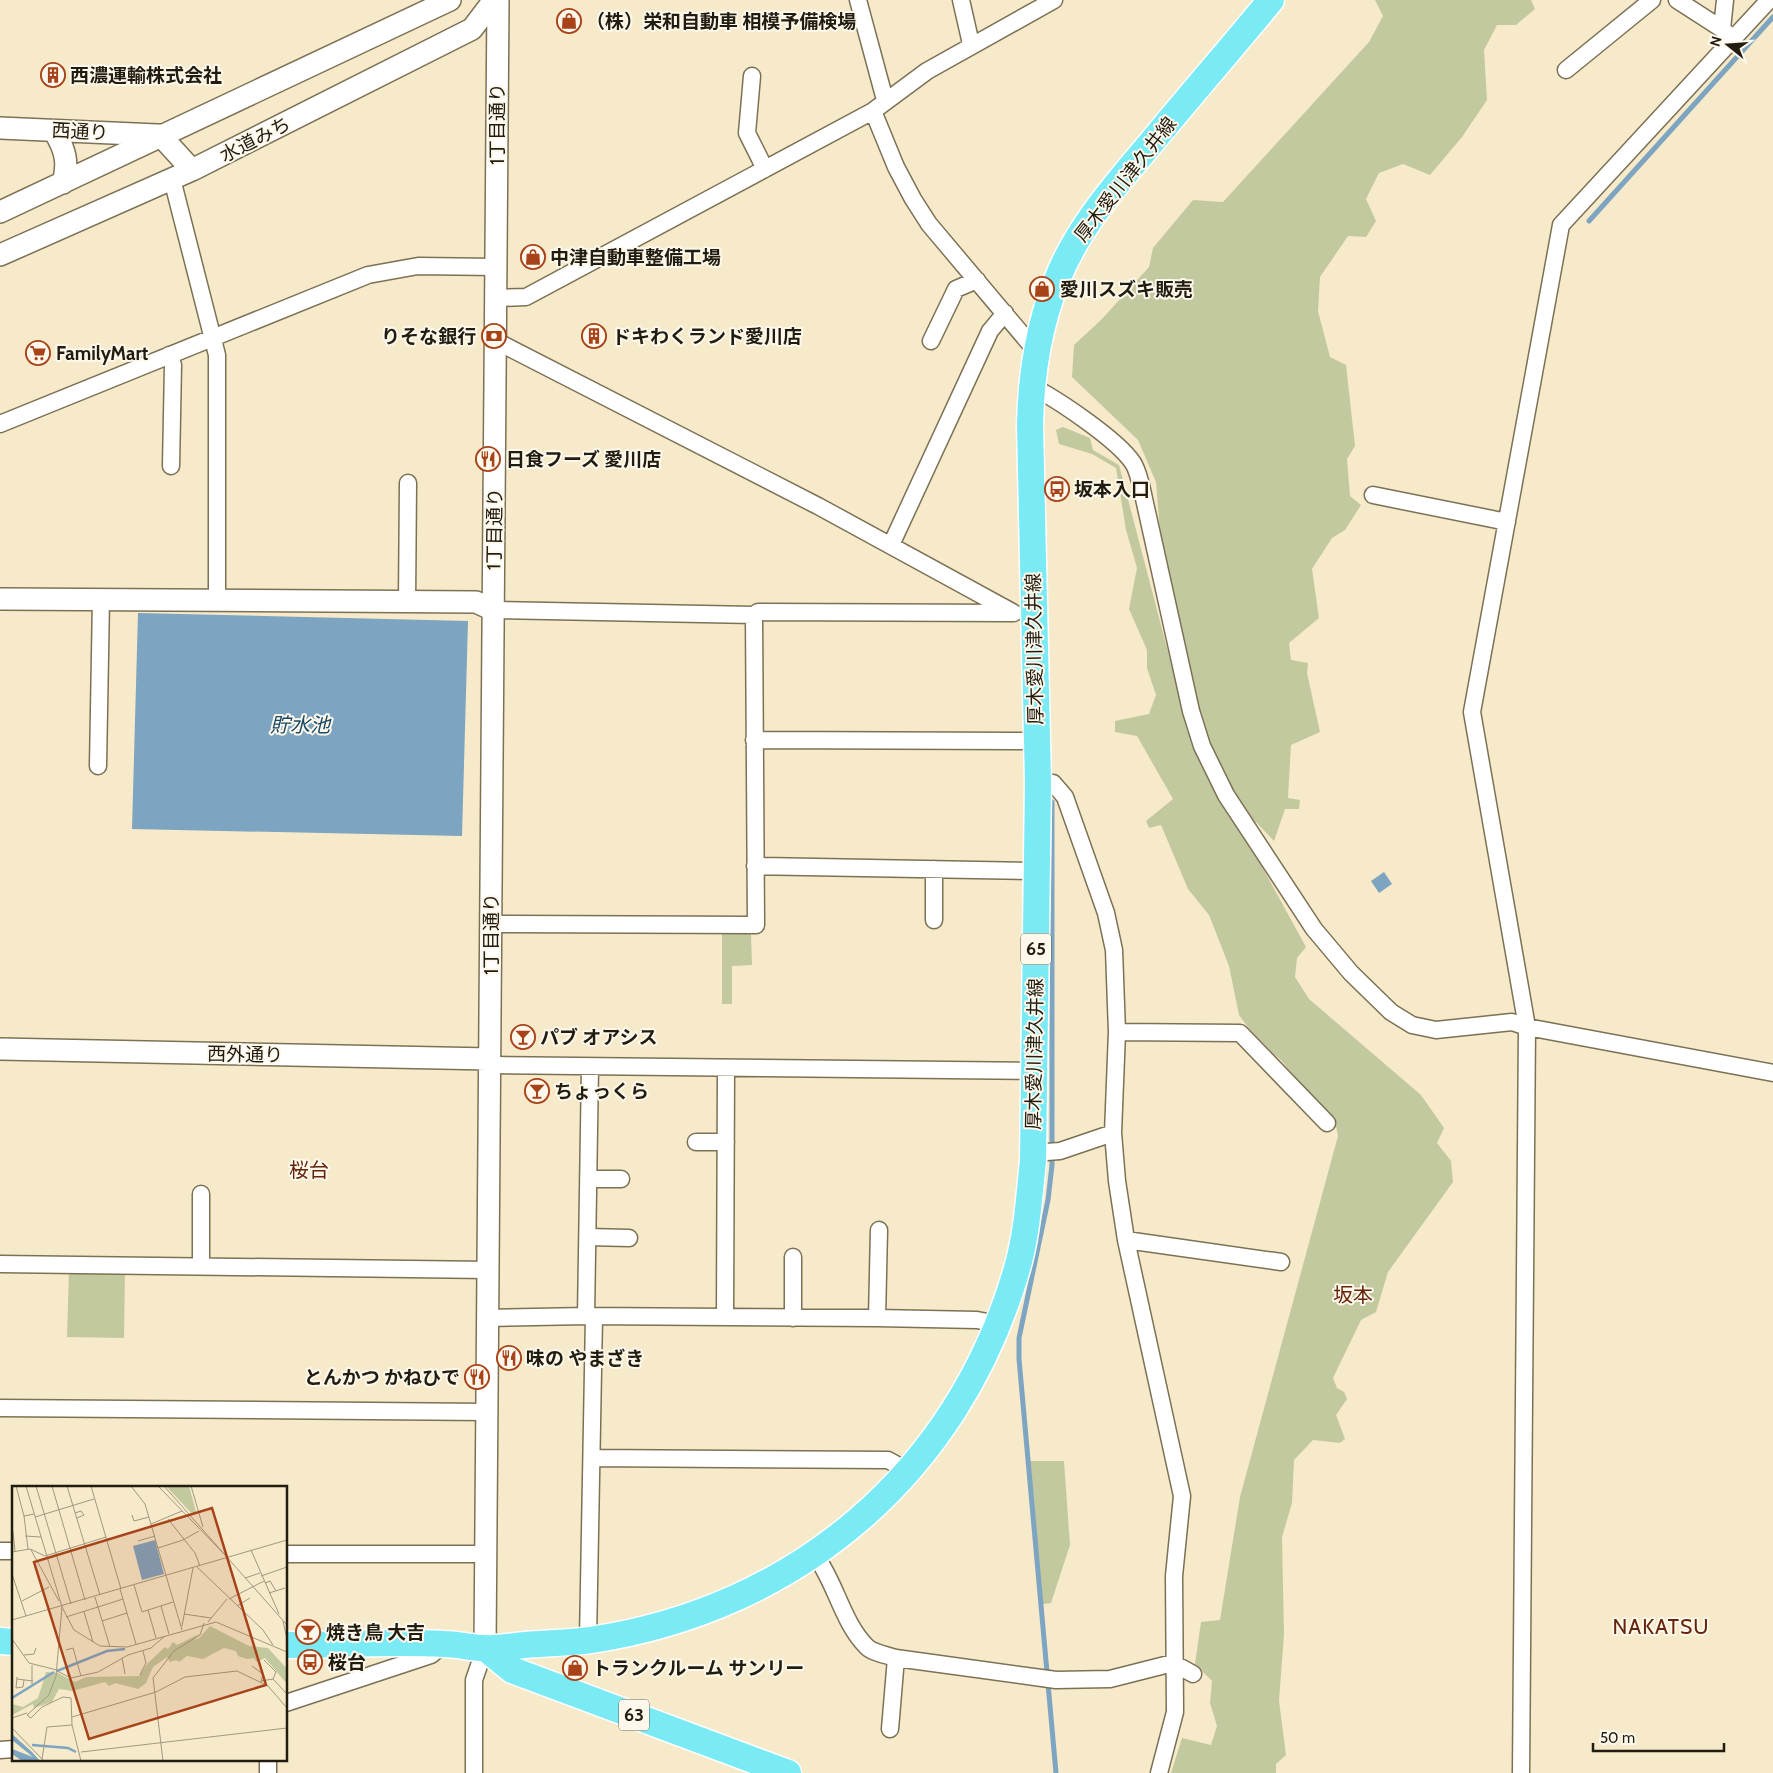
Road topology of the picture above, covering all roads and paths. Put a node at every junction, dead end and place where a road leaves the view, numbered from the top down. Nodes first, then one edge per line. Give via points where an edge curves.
1 (450, 0) edge
2 (494, 0) edge
3 (498, 0) edge
4 (858, 0) edge
5 (961, 0) edge
6 (1054, 0) edge
7 (1271, 0) edge
8 (1652, 0) edge
9 (1677, 0) edge
10 (1725, 0) edge
11 (1769, 0) edge
12 (1728, 34) junction
13 (971, 44) junction
14 (1566, 70) dead end
15 (752, 76) dead end
16 (879, 105) junction
17 (0, 128) edge
18 (54, 131) junction
19 (160, 135) junction
20 (765, 169) junction
21 (192, 170) junction
22 (172, 179) junction
23 (63, 183) junction
24 (0, 212) edge
25 (0, 255) edge
26 (496, 267) junction
27 (977, 280) junction
28 (497, 298) junction
29 (1005, 313) junction
30 (212, 338) junction
31 (496, 341) junction
32 (931, 342) dead end
33 (1036, 351) junction
34 (169, 355) junction
35 (1031, 386) junction
36 (0, 424) edge
37 (171, 466) dead end
38 (408, 482) dead end
39 (1373, 495) dead end
40 (1507, 522) junction
41 (891, 545) junction
42 (0, 599) edge
43 (101, 599) junction
44 (217, 600) junction
45 (407, 602) junction
46 (493, 610) junction
47 (1024, 614) junction
48 (754, 615) junction
49 (754, 740) junction
50 (1036, 741) junction
51 (98, 766) dead end
52 (1038, 783) junction
53 (755, 866) junction
54 (934, 869) junction
55 (1037, 871) junction
56 (934, 920) dead end
57 (491, 924) junction
58 (1528, 1027) junction
59 (1117, 1032) junction
60 (0, 1050) edge
61 (490, 1062) junction
62 (590, 1067) junction
63 (726, 1068) junction
64 (1034, 1071) junction
65 (1773, 1073) edge
66 (1327, 1123) dead end
67 (1113, 1133) junction
68 (696, 1142) dead end
69 (726, 1142) junction
70 (1044, 1152) junction
71 (588, 1178) junction
72 (621, 1179) dead end
73 (201, 1194) dead end
74 (879, 1230) dead end
75 (588, 1237) junction
76 (629, 1238) dead end
77 (1126, 1240) junction
78 (793, 1257) dead end
79 (1281, 1262) dead end
80 (0, 1264) edge
81 (200, 1267) junction
82 (488, 1270) junction
83 (590, 1316) junction
84 (725, 1317) junction
85 (488, 1318) junction
86 (793, 1318) junction
87 (877, 1318) junction
88 (997, 1324) junction
89 (0, 1408) edge
90 (487, 1412) junction
91 (592, 1458) junction
92 (908, 1470) junction
93 (288, 1554) edge
94 (486, 1554) junction
95 (815, 1555) junction
96 (588, 1640) junction
97 (444, 1644) junction
98 (288, 1645) edge
99 (485, 1648) junction
100 (896, 1658) junction
101 (1173, 1663) junction
102 (1193, 1674) dead end
103 (288, 1702) edge
104 (890, 1729) dead end
105 (268, 1760) edge
106 (268, 1773) edge
107 (474, 1773) edge
108 (788, 1773) edge
109 (1159, 1773) edge
110 (1521, 1773) edge

1 - 19 street
2 - 21 street, 水道みち via 472,29
3 - 26 street, 1丁目通り
4 - 16 street
5 - 13 street
6 - 13 street
7 - 33 main road, 厚木愛川津久井線 / 65 via 1091,219 1057,280
8 - 14 street
9 - 12 street
10 - 12 street
11 - 12 street
12 - 40 street via 1561,225
13 - 16 street via 927,70
15 - 20 street via 747,133
16 - 20 street
16 - 27 street via 896,167 913,199 934,230
17 - 18 street, 西通り
18 - 19 street, 西通り
18 - 23 street via 64,147 67,167
19 - 21 street
19 - 23 street
20 - 28 street via 526,297
21 - 22 street, 水道みち
22 - 25 street, 水道みち
22 - 30 street
23 - 24 street
26 - 28 street, 1丁目通り
26 - 30 street via 418,266 368,275
27 - 29 street
27 - 32 street via 956,289
28 - 31 street, 1丁目通り
29 - 33 street
29 - 41 street via 990,331
30 - 34 street
30 - 44 street via 217,355
31 - 41 street
31 - 46 street, 1丁目通り
33 - 35 main road, 厚木愛川津久井線 / 65
34 - 36 street
34 - 37 street via 173,365 165,442
35 - 47 main road, 厚木愛川津久井線 / 65
35 - 58 street via 1054,398 1119,448 1133,464 1142,485 1191,711 1202,746 1226,795 1314,929 1351,973 1391,1012 1412,1025 1436,1030 1512,1022
38 - 45 street via 401,523
39 - 40 street
40 - 58 street via 1472,712
41 - 47 street
42 - 43 street
43 - 44 street
43 - 51 street via 105,674 92,736
44 - 45 street
45 - 46 street via 476,602
46 - 48 street
46 - 57 street, 1丁目通り
47 - 48 street via 758,612
47 - 50 main road, 厚木愛川津久井線 / 65
48 - 49 street
49 - 50 street
49 - 53 street
50 - 52 main road, 厚木愛川津久井線 / 65
52 - 55 main road, 厚木愛川津久井線 / 65
52 - 59 street via 1054,784 1065,797 1106,913 1114,950
53 - 54 street
53 - 57 street via 756,924
54 - 55 street
54 - 56 street
55 - 64 main road, 厚木愛川津久井線 / 65
57 - 61 street, 1丁目通り
58 - 65 street
58 - 110 street
59 - 66 street via 1240,1033
59 - 67 street
60 - 61 street, 西外通り
61 - 62 street
61 - 82 street, 1丁目通り
62 - 63 street
62 - 71 street
63 - 64 street
63 - 69 street
64 - 70 main road, 厚木愛川津久井線 / 65
67 - 70 street
67 - 77 street
68 - 69 street
69 - 84 street
70 - 88 main road, 厚木愛川津久井線 / 65 via 1016,1271
71 - 72 street
71 - 75 street
73 - 81 street
74 - 87 street
75 - 76 street
75 - 83 street
77 - 79 street
77 - 101 street via 1182,1496 1174,1576
78 - 86 street
80 - 81 street
81 - 82 street
82 - 85 street, 1丁目通り
83 - 84 street
83 - 85 street
83 - 91 street
84 - 86 street
85 - 90 street, 1丁目通り
86 - 87 street
87 - 88 street via 977,1320
88 - 92 main road, 厚木愛川津久井線 / 65 via 957,1407
89 - 90 street
90 - 94 street, 1丁目通り
91 - 92 street via 888,1460
91 - 96 street
92 - 95 main road, 厚木愛川津久井線 / 65 via 879,1501
93 - 94 street
94 - 99 street, 1丁目通り
95 - 96 main road, 厚木愛川津久井線 / 65 via 722,1605 665,1625
95 - 100 street via 851,1624 868,1648
96 - 99 main road, 厚木愛川津久井線 / 65
97 - 98 main road, 厚木愛川津久井線
97 - 99 main road, 厚木愛川津久井線
97 - 103 street via 431,1655
99 - 107 street via 474,1680
99 - 108 main road, 63 via 512,1670
100 - 101 street via 1048,1679 1110,1679
100 - 104 street via 884,1702
101 - 102 street
101 - 109 street via 1175,1712
105 - 106 street

